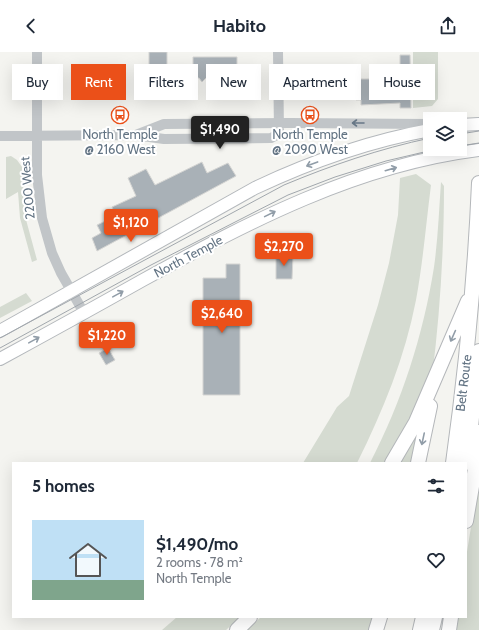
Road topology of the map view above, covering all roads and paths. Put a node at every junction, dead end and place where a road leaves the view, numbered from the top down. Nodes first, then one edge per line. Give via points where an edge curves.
1 (37, 52) edge
2 (278, 52) edge
3 (279, 123) junction
4 (423, 124) edge
5 (479, 124) edge
6 (467, 125) edge
7 (423, 131) edge
8 (135, 135) junction
9 (0, 136) edge
10 (37, 136) junction
11 (479, 150) edge
12 (479, 183) edge
13 (474, 288) junction
14 (71, 291) junction
15 (84, 313) junction
16 (0, 331) edge
17 (479, 351) edge
18 (0, 359) edge
19 (437, 374) junction
20 (475, 381) junction
21 (479, 408) edge
22 (479, 432) edge
23 (393, 462) edge
24 (418, 462) edge
25 (453, 462) edge
26 (465, 462) edge
27 (467, 515) edge
28 (249, 618) edge
29 (380, 618) edge
30 (423, 618) edge
31 (435, 618) edge
32 (451, 618) edge
33 (237, 630) edge
34 (376, 630) edge
35 (420, 630) edge
36 (432, 630) edge
37 (449, 630) edge

1 - 10 street, 2200 West
2 - 3 street
4 -> 3 street
3 - 8 street via 164,124
3 - 8 street via 277,135 266,139 164,139
5 - 6 main road
7 -> 14 main road, North Temple via 351,150 286,173 254,188
8 - 10 street
9 - 10 street
10 - 14 street, 2200 West via 38,189 42,218 52,253
15 -> 11 main road, North Temple via 203,247 319,192 407,164
12 - 13 highway, Belt Route
13 -> 19 highway
13 - 25 highway, Belt Route
14 - 15 street, 2200 West
14 - 16 main road, North Temple
18 -> 15 main road, North Temple
17 - 20 highway, Belt Route
19 - 23 highway via 416,422
19 -> 24 highway
20 - 21 highway
20 - 26 highway, Belt Route
22 - 27 highway
28 - 33 highway
29 - 34 highway
30 - 35 highway
31 - 36 highway
32 - 37 highway

